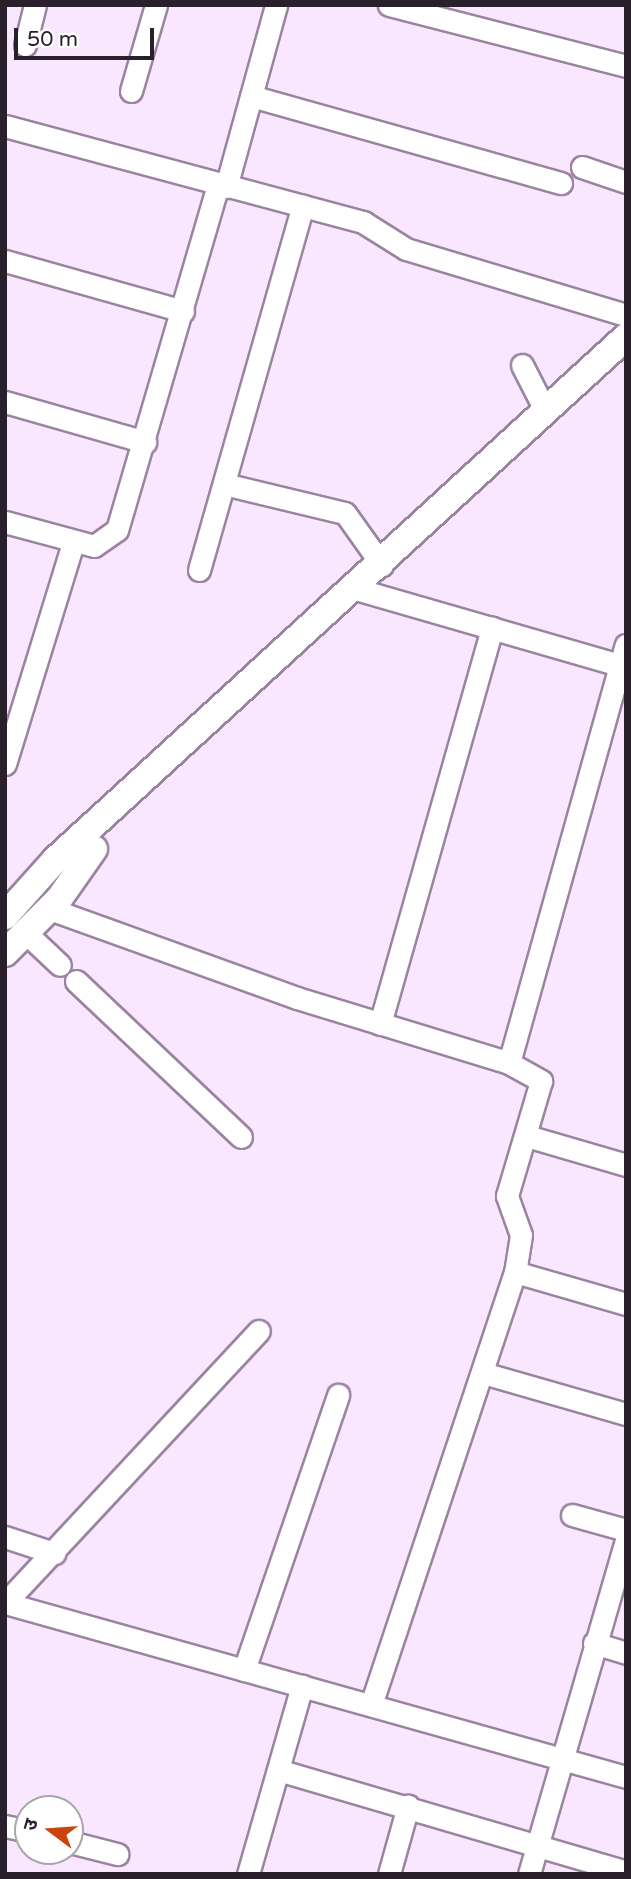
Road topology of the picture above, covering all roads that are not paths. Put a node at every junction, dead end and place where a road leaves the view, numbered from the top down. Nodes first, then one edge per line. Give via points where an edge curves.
1 (36, 5) edge
2 (156, 5) edge
3 (276, 5) edge
4 (389, 5) edge
5 (25, 45) dead end
6 (626, 66) edge
7 (131, 90) dead end
8 (251, 96) junction
9 (5, 126) edge
10 (582, 167) dead end
11 (626, 182) edge
12 (561, 183) dead end
13 (222, 186) junction
14 (303, 206) junction
15 (5, 261) edge
16 (183, 311) junction
17 (626, 315) edge
18 (626, 337) edge
19 (522, 365) dead end
20 (5, 402) edge
21 (546, 412) junction
22 (145, 442) junction
23 (223, 484) junction
24 (5, 522) edge
25 (73, 542) junction
26 (382, 565) junction
27 (199, 570) dead end
28 (356, 589) junction
29 (492, 627) junction
30 (626, 645) edge
31 (623, 666) edge
32 (5, 764) edge
33 (88, 842) junction
34 (5, 887) edge
35 (50, 909) junction
36 (5, 917) edge
37 (27, 934) junction
38 (5, 953) edge
39 (60, 965) dead end
40 (76, 981) dead end
41 (380, 1024) junction
42 (509, 1063) junction
43 (527, 1136) junction
44 (241, 1137) dead end
45 (626, 1165) edge
46 (515, 1272) junction
47 (626, 1304) edge
48 (259, 1331) dead end
49 (483, 1373) junction
50 (338, 1395) dead end
51 (626, 1414) edge
52 (572, 1515) dead end
53 (626, 1530) edge
54 (5, 1537) edge
55 (626, 1541) edge
56 (54, 1553) junction
57 (5, 1603) edge
58 (594, 1643) junction
59 (626, 1653) edge
60 (244, 1670) junction
61 (302, 1686) junction
62 (371, 1704) junction
63 (561, 1758) junction
64 (278, 1770) junction
65 (626, 1777) edge
66 (408, 1806) junction
67 (537, 1845) junction
68 (84, 1846) edge
69 (117, 1854) dead end
70 (626, 1872) edge
71 (248, 1874) edge
72 (389, 1874) edge
73 (528, 1874) edge

1 - 5 street
2 - 7 street
3 - 8 street
4 - 6 street
8 - 12 street
8 - 13 street
9 - 13 street
10 - 11 street
13 - 14 street
13 - 16 street
14 - 17 street via 376,228 406,249
14 - 23 street
15 - 16 street
16 - 22 street
18 - 21 main road
19 - 21 street
20 - 22 street
21 - 26 main road
22 - 25 street via 117,530 94,546
23 - 26 street via 345,513
23 - 27 street
24 - 25 street
25 - 32 street
26 - 28 main road
28 - 29 street
28 - 33 main road via 242,696 232,716 177,757
29 - 31 street
29 - 41 street
30 - 31 street
31 - 42 street
33 - 34 main road via 55,844
33 - 35 main road
33 - 36 main road via 24,912
35 - 37 main road
35 - 41 street
37 - 38 main road
37 - 39 street
40 - 44 street
41 - 42 street
42 - 43 street via 541,1081
43 - 45 street
43 - 46 street via 507,1196 521,1235
46 - 47 street
46 - 49 street
48 - 56 street
49 - 51 street
49 - 62 street
50 - 60 street
52 - 53 street
54 - 56 street
55 - 58 street
56 - 57 street
57 - 60 street
58 - 59 street
58 - 63 street
60 - 61 street
61 - 62 street
61 - 64 street
62 - 63 street
63 - 65 street
63 - 67 street
64 - 66 street
64 - 71 street
66 - 67 street
66 - 72 street
67 - 70 street
67 - 73 street
68 - 69 street

